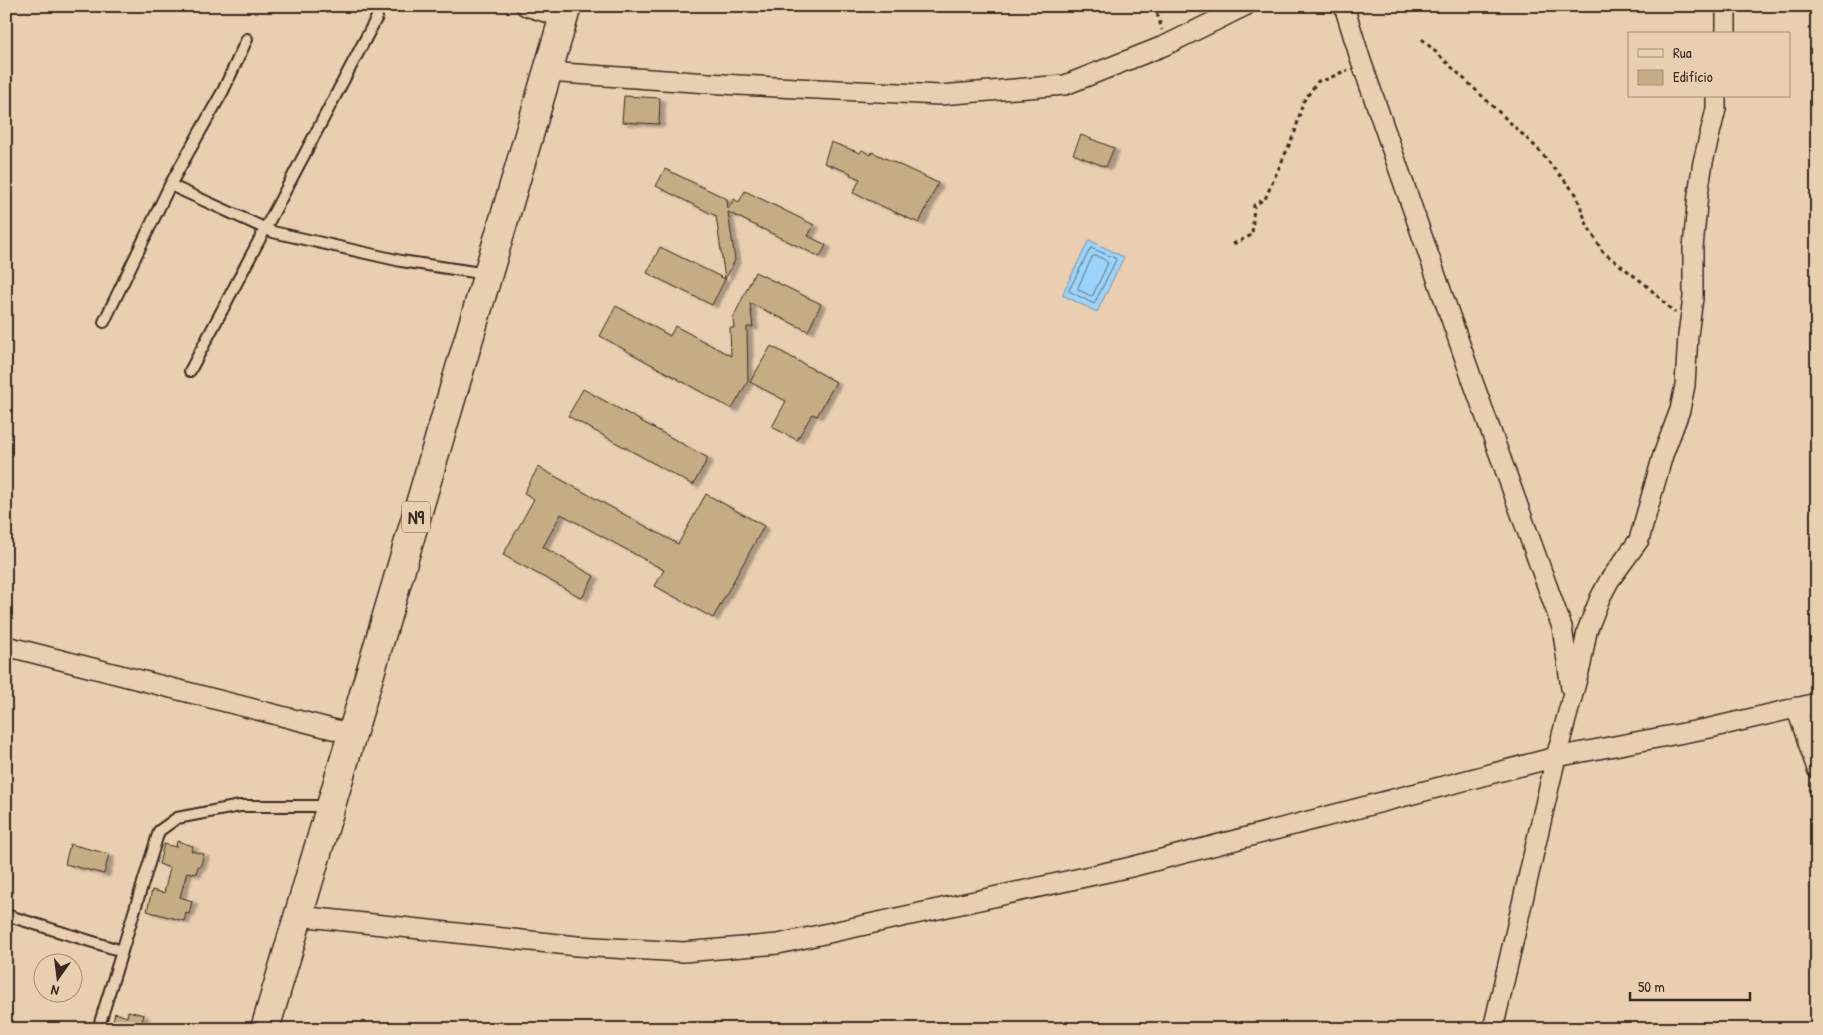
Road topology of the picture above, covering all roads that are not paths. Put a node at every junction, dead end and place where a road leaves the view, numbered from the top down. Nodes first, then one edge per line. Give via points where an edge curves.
1 (526, 6) edge
2 (1245, 6) edge
3 (1344, 6) edge
4 (1726, 6) edge
5 (565, 12) edge
6 (377, 18) dead end
7 (1726, 32) edge
8 (247, 39) dead end
9 (546, 72) junction
10 (1716, 98) edge
11 (170, 185) junction
12 (265, 228) junction
13 (488, 274) junction
14 (104, 322) dead end
15 (190, 371) dead end
16 (6, 646) edge
17 (1572, 697) junction
18 (1817, 703) edge
19 (1796, 707) junction
20 (352, 734) junction
21 (1556, 756) junction
22 (1817, 769) edge
23 (331, 806) junction
24 (6, 915) edge
25 (299, 916) junction
26 (122, 950) junction
27 (98, 1029) edge
28 (265, 1029) edge
29 (1493, 1029) edge

1 - 5 street
2 - 9 street via 1166,45 1065,84 940,95
3 - 17 street via 1360,61 1562,627
4 - 7 street
5 - 9 highway, N9
6 - 12 lane
8 - 11 lane via 223,91
9 - 13 highway, N9
10 - 17 street via 1698,194 1693,298 1680,410 1663,455 1639,540 1609,581 1587,631
11 - 12 lane
11 - 14 lane
12 - 13 lane via 401,261
12 - 15 lane
13 - 20 highway, N9
16 - 20 street
17 - 21 street
18 - 19 street
19 - 21 street via 1710,728
19 - 22 street
20 - 23 highway, N9
21 - 25 street via 1131,866 778,944 674,952 577,946
21 - 29 street
23 - 25 highway, N9
23 - 26 lane via 240,806 177,818 159,830
24 - 26 lane
25 - 28 highway, N9
26 - 27 lane

